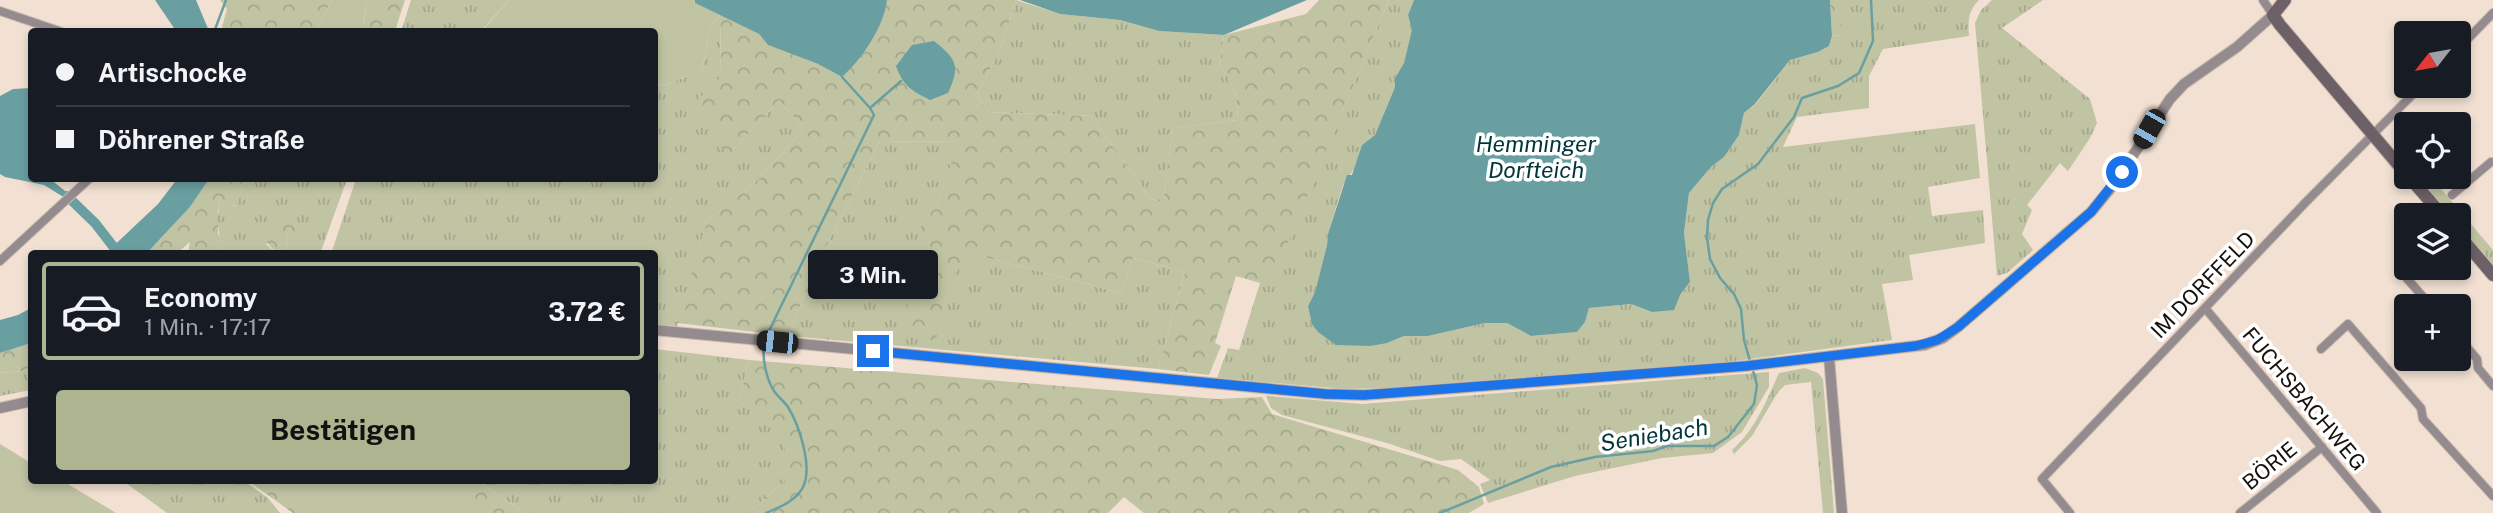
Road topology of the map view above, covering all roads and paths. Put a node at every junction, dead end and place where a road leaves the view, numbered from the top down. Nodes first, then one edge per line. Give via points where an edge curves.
1 (2263, 0) edge
2 (2285, 0) edge
3 (0, 10) edge
4 (2493, 13) edge
5 (2273, 15) junction
6 (51, 28) edge
7 (2471, 36) edge
8 (2409, 98) edge
9 (2373, 135) junction
10 (2394, 160) edge
11 (2492, 163) edge
12 (86, 182) edge
13 (2419, 189) edge
14 (2452, 195) dead end
15 (2432, 203) edge
16 (2471, 249) edge
17 (0, 261) edge
18 (2493, 275) edge
19 (2408, 280) edge
20 (2420, 294) edge
21 (2205, 308) junction
22 (658, 330) edge
23 (2321, 349) dead end
24 (2471, 352) edge
25 (1829, 357) junction
26 (2493, 386) edge
27 (28, 402) edge
28 (0, 408) edge
29 (2322, 447) junction
30 (2493, 496) edge
31 (1842, 513) edge
32 (2070, 513) edge
33 (2240, 513) edge
34 (2377, 513) edge

1 - 5 street
2 - 5 main road
3 - 6 street
4 - 7 street
5 - 9 main road
5 - 25 street via 2184,84 2091,212 1958,327 1924,345
8 - 9 street, IM DORFFELD
9 - 10 main road
9 - 21 street, IM DORFFELD
11 - 14 street
12 - 17 street
13 - 15 main road
16 - 18 main road
19 - 20 street
21 - 29 street, FUCHSBACHWEG
21 - 32 street, IM DORFFELD via 2042,479
22 - 25 street via 1326,394 1374,395
23 - 30 street via 2348,324 2421,408 2423,419
24 - 26 street
25 - 31 street
27 - 28 street
29 - 33 street, BÖRIE
29 - 34 street, FUCHSBACHWEG

